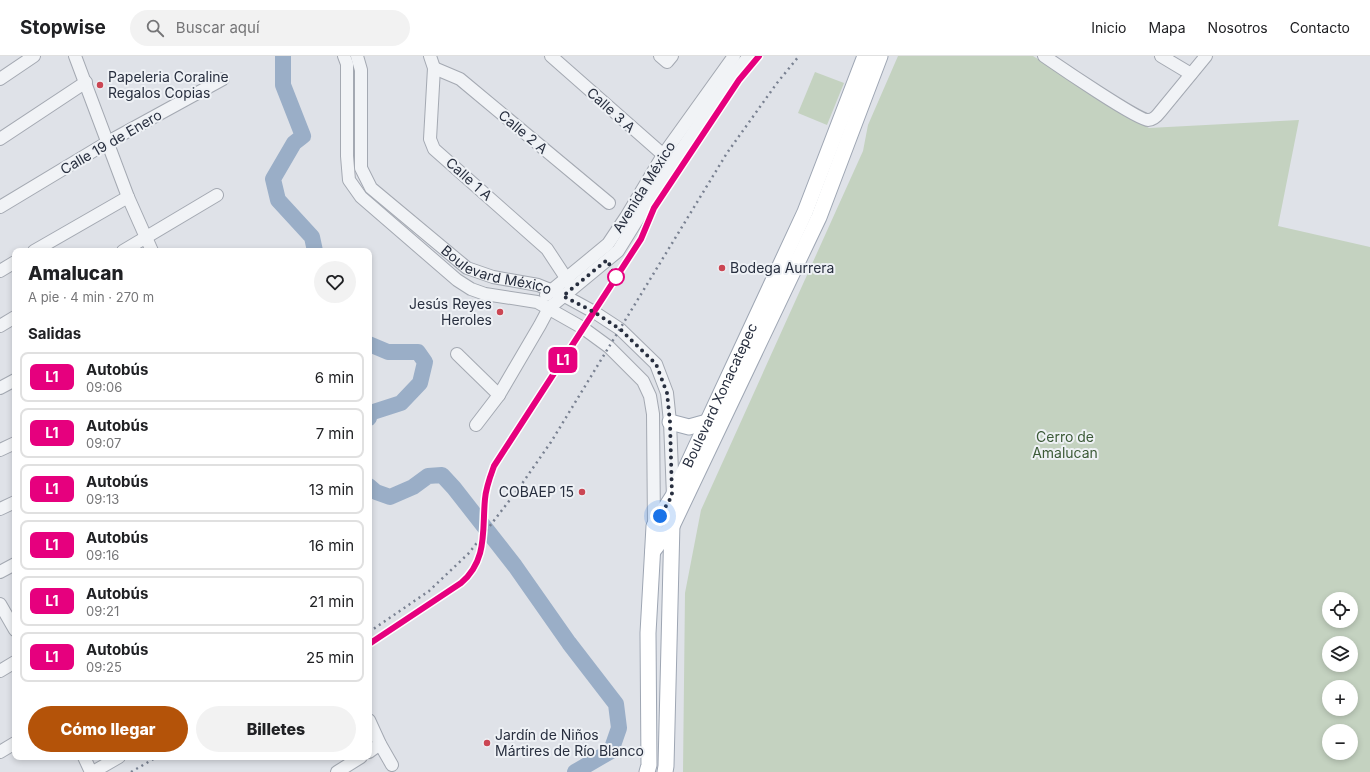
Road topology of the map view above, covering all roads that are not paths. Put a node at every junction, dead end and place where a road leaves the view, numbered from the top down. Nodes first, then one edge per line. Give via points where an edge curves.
1 (34, 56) edge
2 (75, 56) edge
3 (344, 56) edge
4 (357, 56) edge
5 (551, 56) edge
6 (660, 56) edge
7 (672, 56) edge
8 (734, 56) edge
9 (749, 56) edge
10 (865, 56) edge
11 (880, 56) edge
12 (1044, 56) edge
13 (1161, 56) edge
14 (1206, 56) edge
15 (432, 62) edge
16 (1191, 74) junction
17 (0, 79) edge
18 (223, 79) dead end
19 (86, 82) junction
20 (0, 139) edge
21 (108, 142) junction
22 (668, 159) junction
23 (217, 195) dead end
24 (128, 197) junction
25 (609, 203) dead end
26 (0, 207) edge
27 (146, 237) junction
28 (39, 248) edge
29 (128, 248) edge
30 (151, 248) edge
31 (12, 264) edge
32 (0, 271) edge
33 (567, 287) junction
34 (551, 290) junction
35 (537, 302) junction
36 (549, 308) junction
37 (12, 319) edge
38 (0, 326) edge
39 (457, 354) dead end
40 (12, 382) edge
41 (0, 388) edge
42 (499, 395) junction
43 (670, 422) junction
44 (707, 422) junction
45 (476, 425) dead end
46 (12, 444) edge
47 (0, 450) edge
48 (672, 496) junction
49 (12, 503) edge
50 (0, 509) edge
51 (654, 526) junction
52 (672, 526) junction
53 (653, 551) junction
54 (12, 566) edge
55 (0, 572) edge
56 (0, 604) edge
57 (12, 624) edge
58 (12, 664) edge
59 (0, 671) edge
60 (372, 727) edge
61 (380, 744) junction
62 (12, 745) edge
63 (372, 750) edge
64 (0, 752) edge
65 (86, 760) edge
66 (114, 760) edge
67 (357, 760) edge
68 (392, 765) dead end
69 (341, 771) edge
70 (92, 772) edge
71 (647, 772) edge
72 (665, 772) edge

1 - 17 street
2 - 19 street
3 - 35 street, Boulevard México via 347,64 347,156 349,180 354,189 457,280 471,289 485,294
4 - 34 street, Boulevard México via 362,70 361,168 371,188 467,268 493,277
5 - 22 street, Calle 3 A
6 - 7 street via 667,62
8 - 22 street, Avenida México
9 - 22 street, Avenida México
10 - 44 main road, Boulevard Xonacatepec via 805,212
11 - 52 main road, Boulevard Xonacatepec via 819,217
12 - 16 street via 1144,120 1154,118
13 - 16 street
14 - 16 street
15 - 25 street, Calle 2 A via 460,79
15 - 33 street, Calle 1 A via 430,139 434,148 548,249 556,260
18 - 21 street, Calle 19 de Enero
19 - 20 street
19 - 21 street
21 - 24 street
21 - 26 street, Calle 19 de Enero
22 - 33 street, Avenida México via 608,244
23 - 27 street
24 - 27 street
24 - 28 street
27 - 29 street
27 - 30 street
31 - 32 street
33 - 34 street, Avenida México
33 - 36 street, Avenida México
33 - 43 street, Boulevard México via 594,312 620,329 656,364 667,393
34 - 35 street, Avenida México
35 - 36 street, Boulevard México
36 - 42 street
36 - 51 street, Boulevard México via 584,328 609,347 643,381 650,396 653,414
37 - 38 street
39 - 42 street
40 - 41 street
42 - 45 street
43 - 44 main road via 689,427
43 - 48 street, Boulevard México
44 - 48 main road, Boulevard Xonacatepec
46 - 47 street
48 - 51 main road, Boulevard Xonacatepec
48 - 52 main road, Boulevard México
49 - 50 street
51 - 53 main road, Boulevard Xonacatepec
52 - 53 main road
52 - 72 main road, Boulevard Xonacatepec
53 - 71 main road, Boulevard Xonacatepec via 648,633
54 - 55 street
56 - 57 street
58 - 59 street
60 - 61 street
61 - 63 street
61 - 68 street
62 - 64 street
65 - 70 street
66 - 70 street
67 - 69 street

